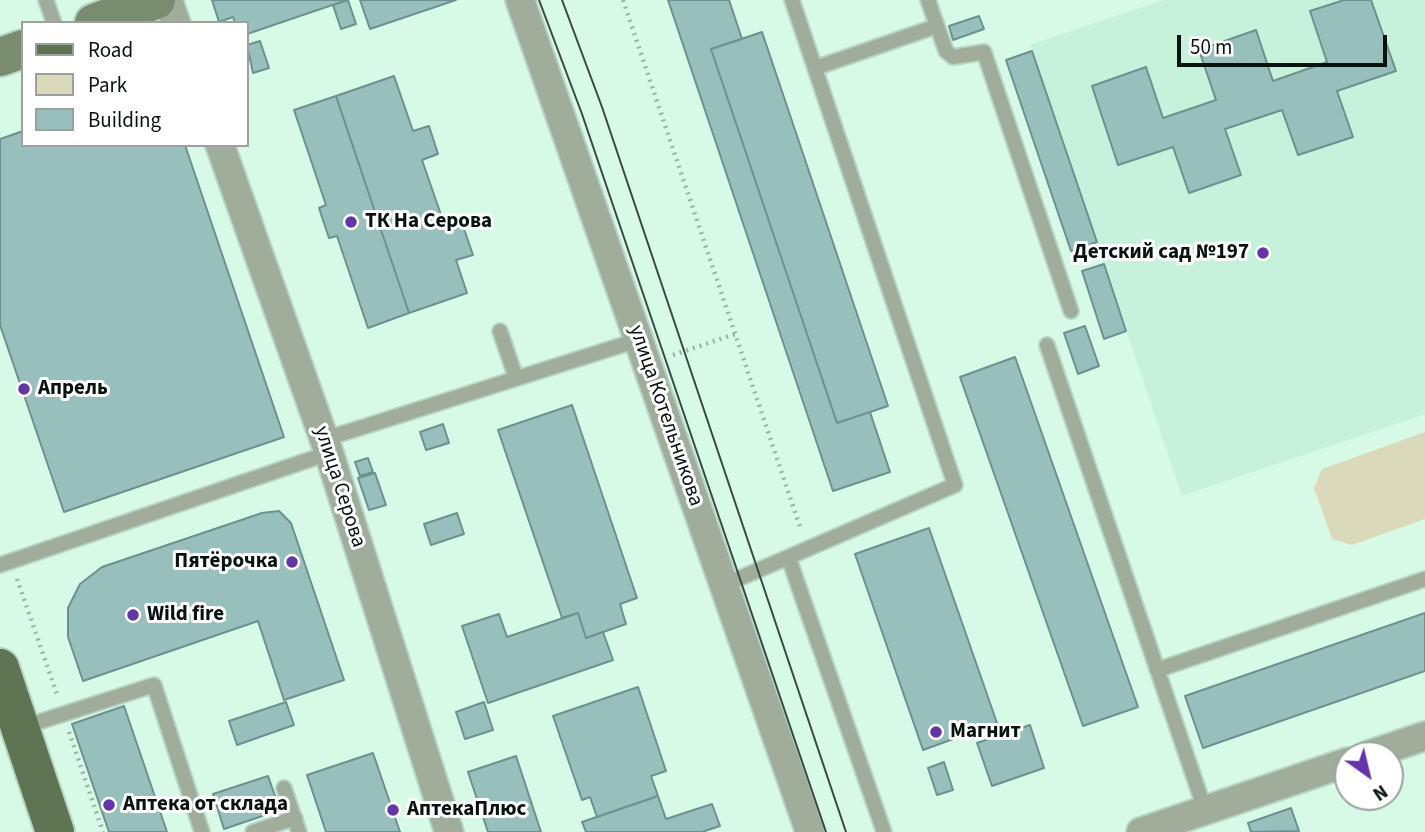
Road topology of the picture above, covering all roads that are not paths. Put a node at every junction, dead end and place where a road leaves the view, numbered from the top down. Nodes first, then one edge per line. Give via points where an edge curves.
1 (46, 0) edge
2 (156, 0) edge
3 (167, 0) edge
4 (520, 0) edge
5 (792, 0) edge
6 (928, 0) edge
7 (53, 21) edge
8 (99, 21) edge
9 (175, 21) edge
10 (937, 26) junction
11 (21, 50) edge
12 (0, 57) edge
13 (815, 68) junction
14 (221, 147) edge
15 (1071, 311) dead end
16 (500, 331) dead end
17 (1047, 345) dead end
18 (643, 352) junction
19 (516, 378) junction
20 (327, 446) junction
21 (789, 559) junction
22 (0, 565) edge
23 (1425, 579) edge
24 (724, 585) junction
25 (0, 667) edge
26 (1157, 670) junction
27 (10, 731) edge
28 (1425, 736) edge
29 (1404, 743) edge
30 (1334, 767) edge
31 (284, 788) dead end
32 (1205, 810) junction
33 (297, 825) edge
34 (55, 832) edge
35 (202, 832) edge
36 (253, 832) edge
37 (449, 832) edge
38 (810, 832) edge
39 (884, 832) edge
40 (1141, 832) edge

1 - 7 lane
2 - 8 street
3 - 9 street
4 - 18 street, улица Котельникова
5 - 13 lane
6 - 10 lane
10 - 13 lane
10 - 15 lane via 953,57 984,52
11 - 12 street
13 - 21 lane via 955,485
14 - 20 street, улица Серова
16 - 19 lane
17 - 26 lane
18 - 19 lane
18 - 24 street, улица Котельникова
19 - 20 lane
20 - 22 lane
20 - 37 street, улица Серова
21 - 24 lane
21 - 39 lane
23 - 26 lane
24 - 38 street, улица Котельникова
25 - 27 main road
26 - 32 lane
27 - 34 main road
27 - 35 lane via 154,685
28 - 29 street
30 - 32 street
31 - 33 lane
32 - 40 street
33 - 36 lane

